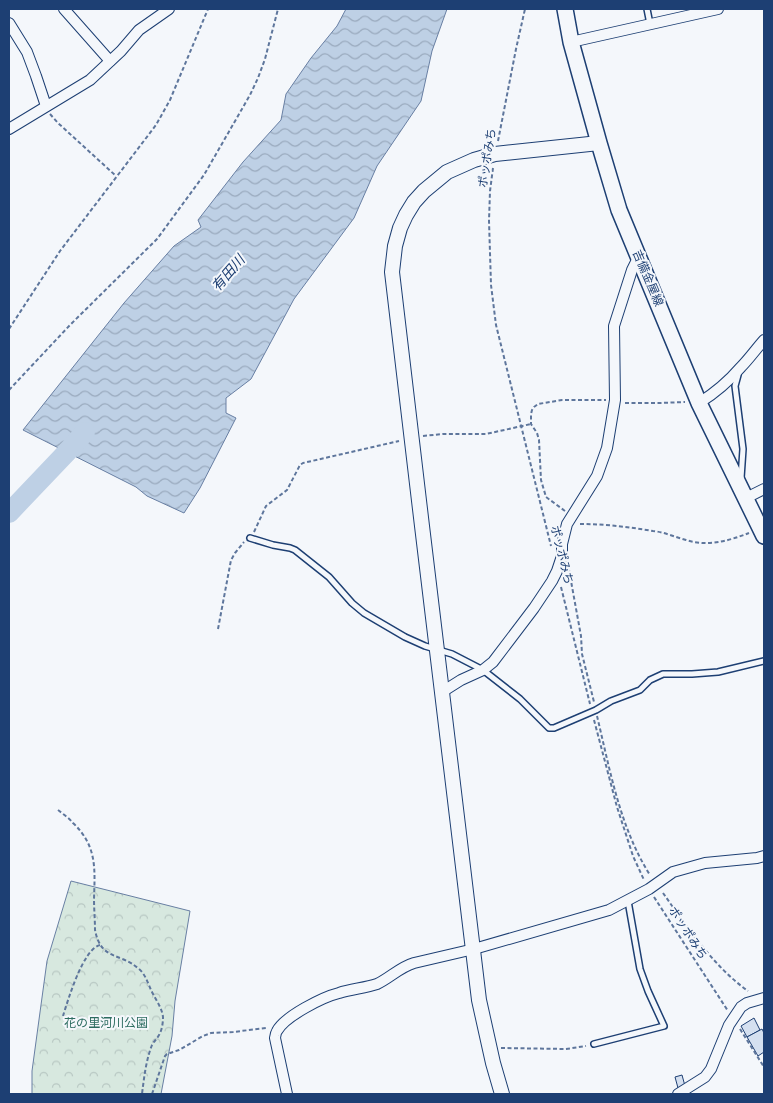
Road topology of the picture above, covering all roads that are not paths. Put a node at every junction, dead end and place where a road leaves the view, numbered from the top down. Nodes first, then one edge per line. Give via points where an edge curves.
1 (64, 9) edge
2 (169, 9) edge
3 (565, 9) edge
4 (647, 9) edge
5 (718, 9) edge
6 (9, 22) edge
7 (650, 24) junction
8 (571, 42) junction
9 (110, 61) junction
10 (46, 106) junction
11 (9, 129) edge
12 (599, 143) junction
13 (639, 256) junction
14 (764, 340) edge
15 (764, 349) edge
16 (753, 353) junction
17 (741, 368) junction
18 (699, 401) junction
19 (764, 490) edge
20 (744, 494) junction
21 (763, 532) edge
22 (250, 538) road end
23 (436, 650) junction
24 (764, 660) edge
25 (483, 670) junction
26 (442, 692) junction
27 (764, 856) edge
28 (628, 900) junction
29 (474, 949) junction
30 (764, 998) edge
31 (594, 1044) road end
32 (684, 1093) edge
33 (287, 1094) edge
34 (502, 1094) edge

1 - 9 street
2 - 9 street via 140,30
3 - 8 main road, 吉備金屋線
4 - 7 lane
5 - 7 street
6 - 10 street via 32,65
7 - 8 street
8 - 12 main road, 吉備金屋線
9 - 10 street via 90,80
10 - 11 street
12 - 13 main road, 吉備金屋線 via 619,210
12 - 23 street via 496,154 474,160 447,172 424,191 400,228 392,272
13 - 18 main road, 吉備金屋線
13 - 25 street via 614,326 615,400 607,448 597,476 564,533 562,556 552,582 493,662
14 - 16 street
15 - 16 street
16 - 17 street
17 - 18 street via 710,396
17 - 20 lane via 735,386
18 - 20 main road, 吉備金屋線
19 - 20 street
20 - 21 main road, 吉備金屋線
22 - 23 lane via 295,550 329,577 364,613 405,638
23 - 25 lane via 452,654
23 - 26 street
24 - 25 lane via 718,672 664,674 650,680 640,690 554,728 549,728 520,699
25 - 26 street
26 - 29 street
27 - 28 street via 706,863 673,872
28 - 29 street via 610,910
28 - 31 lane via 640,969 664,1026
29 - 33 street via 406,965 377,984 324,998 286,1021 275,1038
29 - 34 street via 480,1000
30 - 32 street via 741,1007 711,1070

